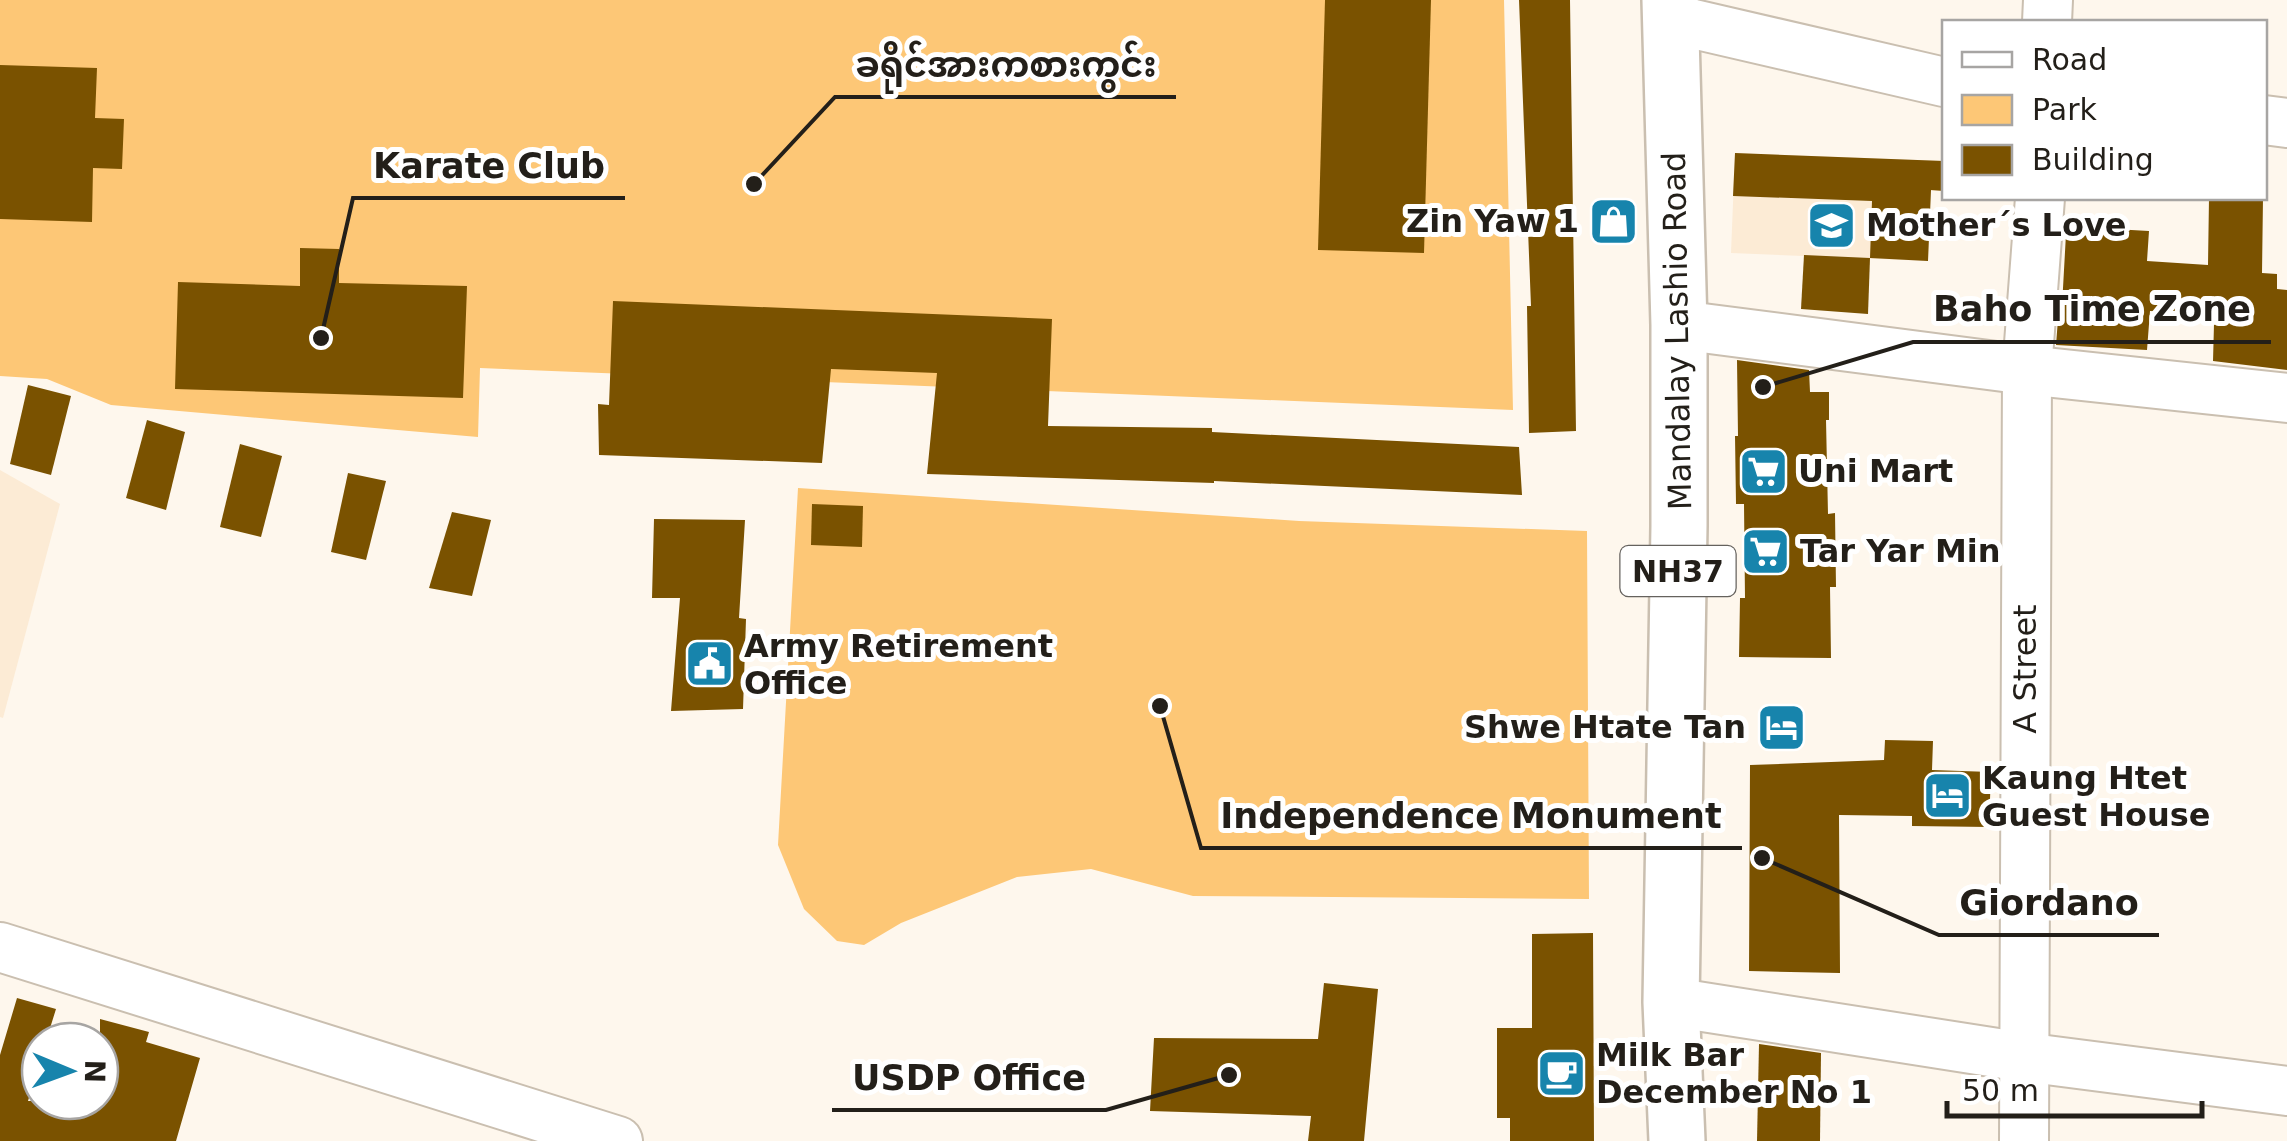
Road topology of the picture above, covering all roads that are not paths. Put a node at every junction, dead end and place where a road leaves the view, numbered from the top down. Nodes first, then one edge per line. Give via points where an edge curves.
1 (1671, 9) edge
2 (1942, 81) edge
3 (2040, 200) edge
4 (1679, 324) junction
5 (2027, 370) junction
6 (2287, 398) edge
7 (0, 948) edge
8 (1671, 1002) junction
9 (2023, 1057) junction
10 (2287, 1091) edge
11 (618, 1141) edge
12 (1678, 1141) edge
13 (2024, 1141) edge

1 - 2 street
1 - 4 highway, Mandalay Lashio Road / NH37
3 - 5 street, A Street
4 - 5 street
4 - 8 highway, Mandalay Lashio Road / NH37
5 - 6 street
5 - 9 street, A Street
7 - 11 street
8 - 9 street
8 - 12 highway, Mandalay Lashio Road / NH37
9 - 10 street
9 - 13 street, A Street

